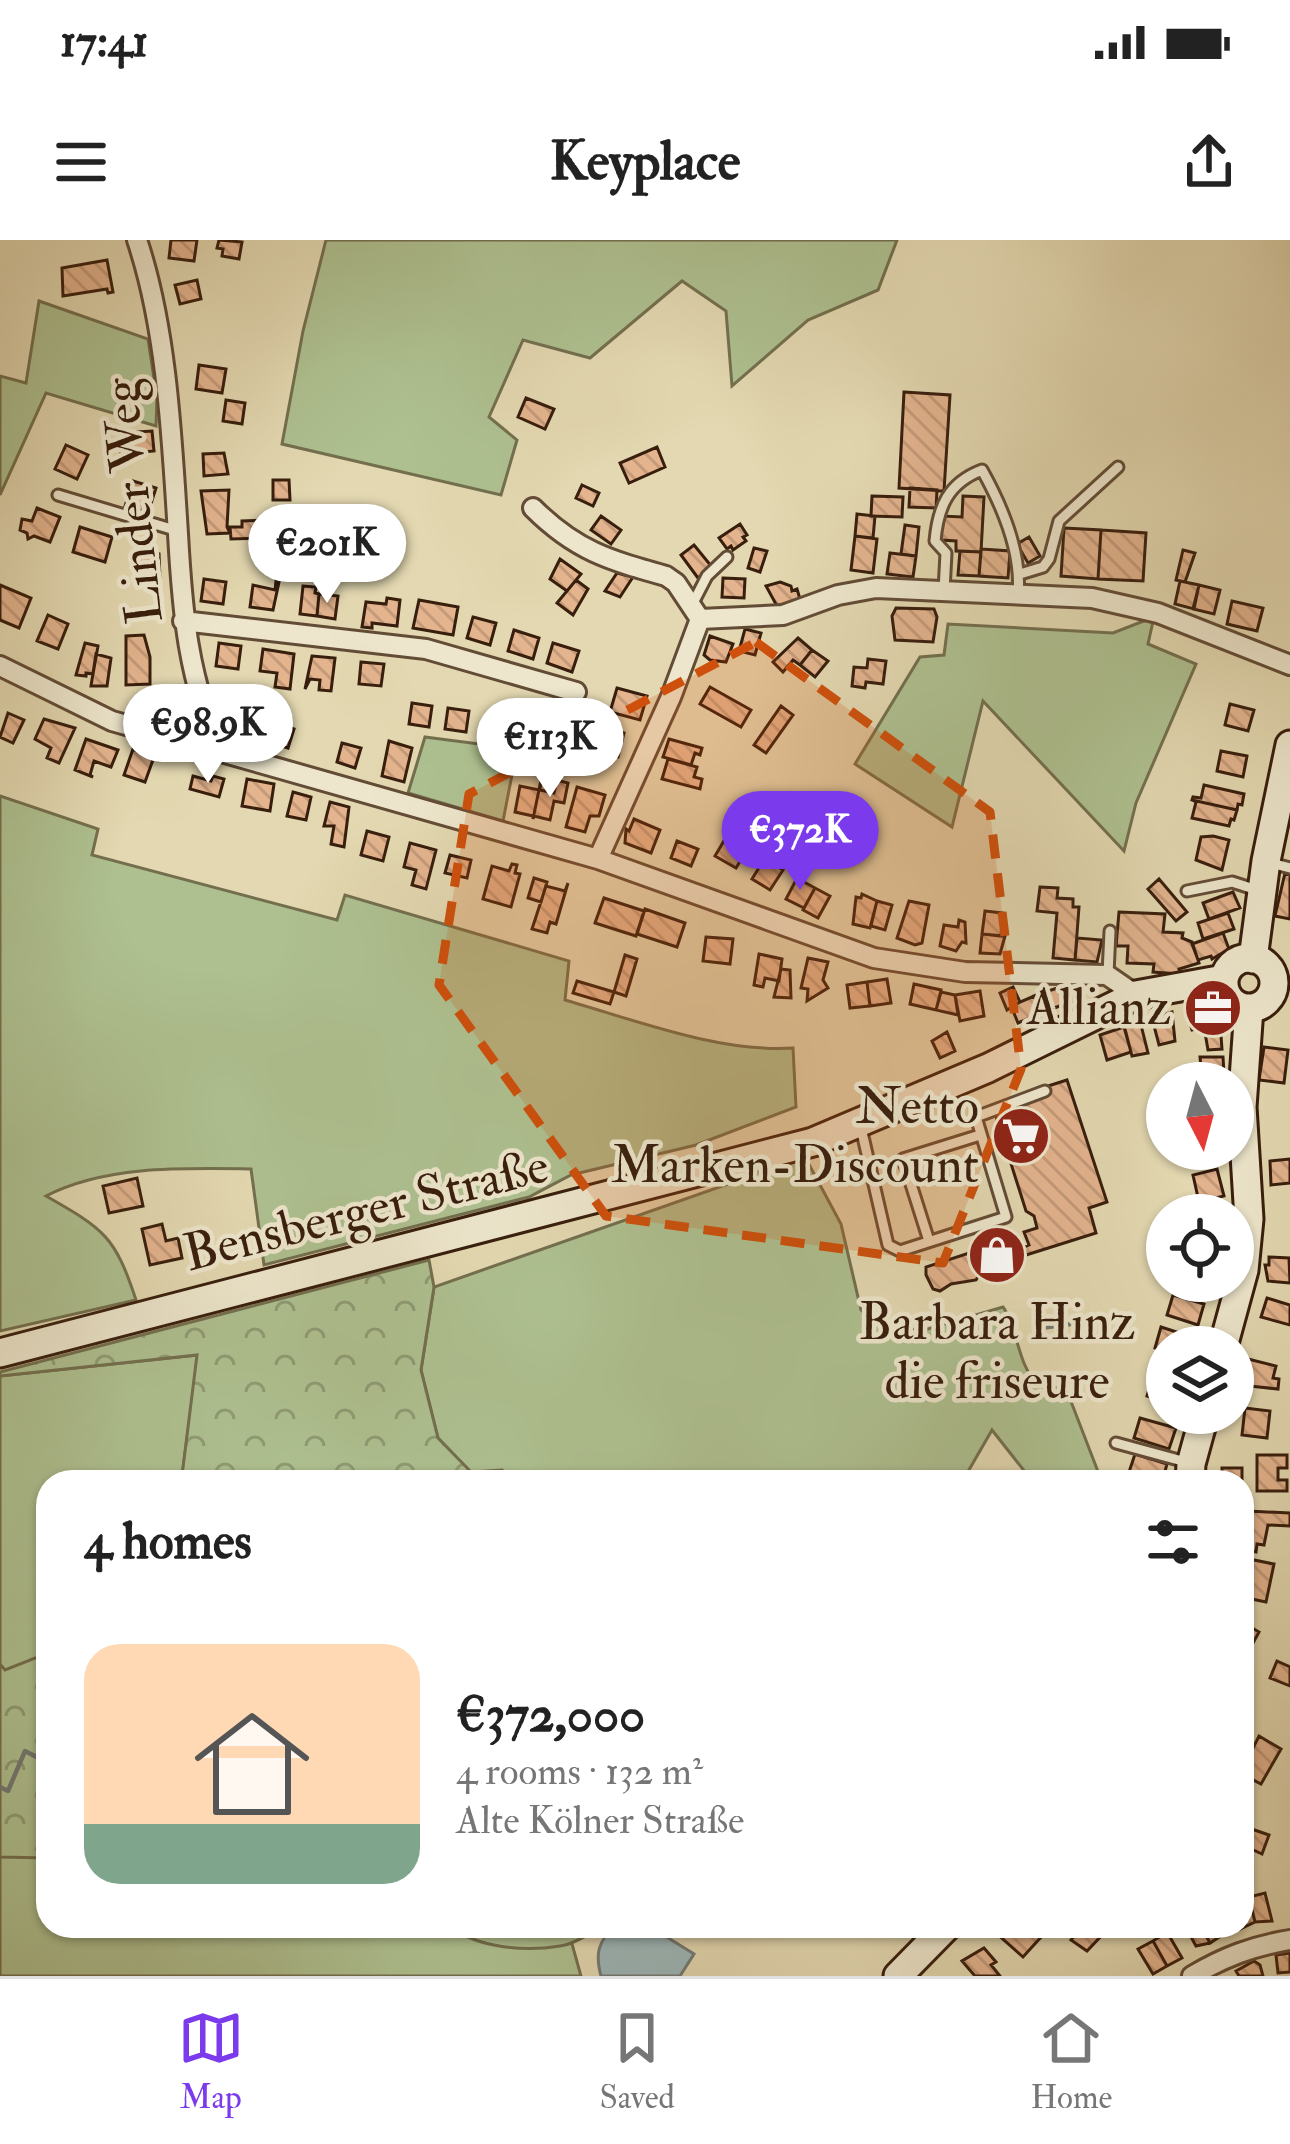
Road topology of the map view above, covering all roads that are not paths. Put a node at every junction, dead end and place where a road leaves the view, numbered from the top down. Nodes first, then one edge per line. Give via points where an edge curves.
1 (137, 240) edge
2 (1118, 467) dead end
3 (58, 495) dead end
4 (74, 502) junction
5 (533, 508) dead end
6 (69, 517) dead end
7 (178, 531) junction
8 (727, 556) dead end
9 (1020, 574) junction
10 (944, 591) junction
11 (1018, 594) junction
12 (696, 612) junction
13 (183, 621) junction
14 (1290, 665) edge
15 (0, 666) edge
16 (576, 692) dead end
17 (1290, 745) edge
18 (222, 751) junction
19 (598, 859) junction
20 (1278, 865) edge
21 (1187, 891) dead end
22 (1262, 892) junction
23 (1111, 932) dead end
24 (1253, 958) junction
25 (1107, 975) junction
26 (1224, 979) junction
27 (1283, 984) edge
28 (1136, 995) junction
29 (1249, 1008) junction
30 (1046, 1091) dead end
31 (860, 1123) junction
32 (980, 1135) junction
33 (928, 1241) junction
34 (1229, 1326) edge
35 (0, 1353) edge
36 (1200, 1434) edge
37 (1116, 1443) dead end
38 (1183, 1470) edge
39 (1191, 1470) edge
40 (935, 1938) edge
41 (1290, 1940) edge
42 (898, 1976) edge
43 (1192, 1976) edge

1 - 7 street, Linder Weg via 161,354
2 - 9 lane via 1068,509 1043,567
3 - 4 lane
4 - 6 lane
4 - 7 lane
5 - 12 street via 595,556 666,576
7 - 13 street, Linder Weg
8 - 12 lane via 707,576
9 - 10 lane via 982,470 961,477 937,515
9 - 11 lane
10 - 11 street
10 - 12 street via 857,590 783,615
11 - 14 street via 1124,603
12 - 19 street via 671,697
13 - 16 street via 426,650
13 - 18 street, Linder Weg
15 - 18 street via 112,722
17 - 20 main road
18 - 19 street
19 - 25 street via 874,958 965,972
20 - 22 main road
21 - 22 lane via 1232,882
22 - 24 main road
23 - 25 lane
24 - 26 main road via 1232,964
24 - 27 main road
25 - 28 street
26 - 28 main road, Bensberger Straße
26 - 29 main road via 1229,998
27 - 29 main road
28 - 31 main road, Bensberger Straße
29 - 34 main road via 1242,1107 1250,1219
30 - 32 lane via 976,1117
31 - 33 lane via 888,1245 900,1251
31 - 35 main road, Bensberger Straße via 755,1160
32 - 33 lane via 903,1159
32 - 33 lane via 1006,1217
36 - 39 main road
37 - 38 lane
40 - 42 main road
41 - 43 street

